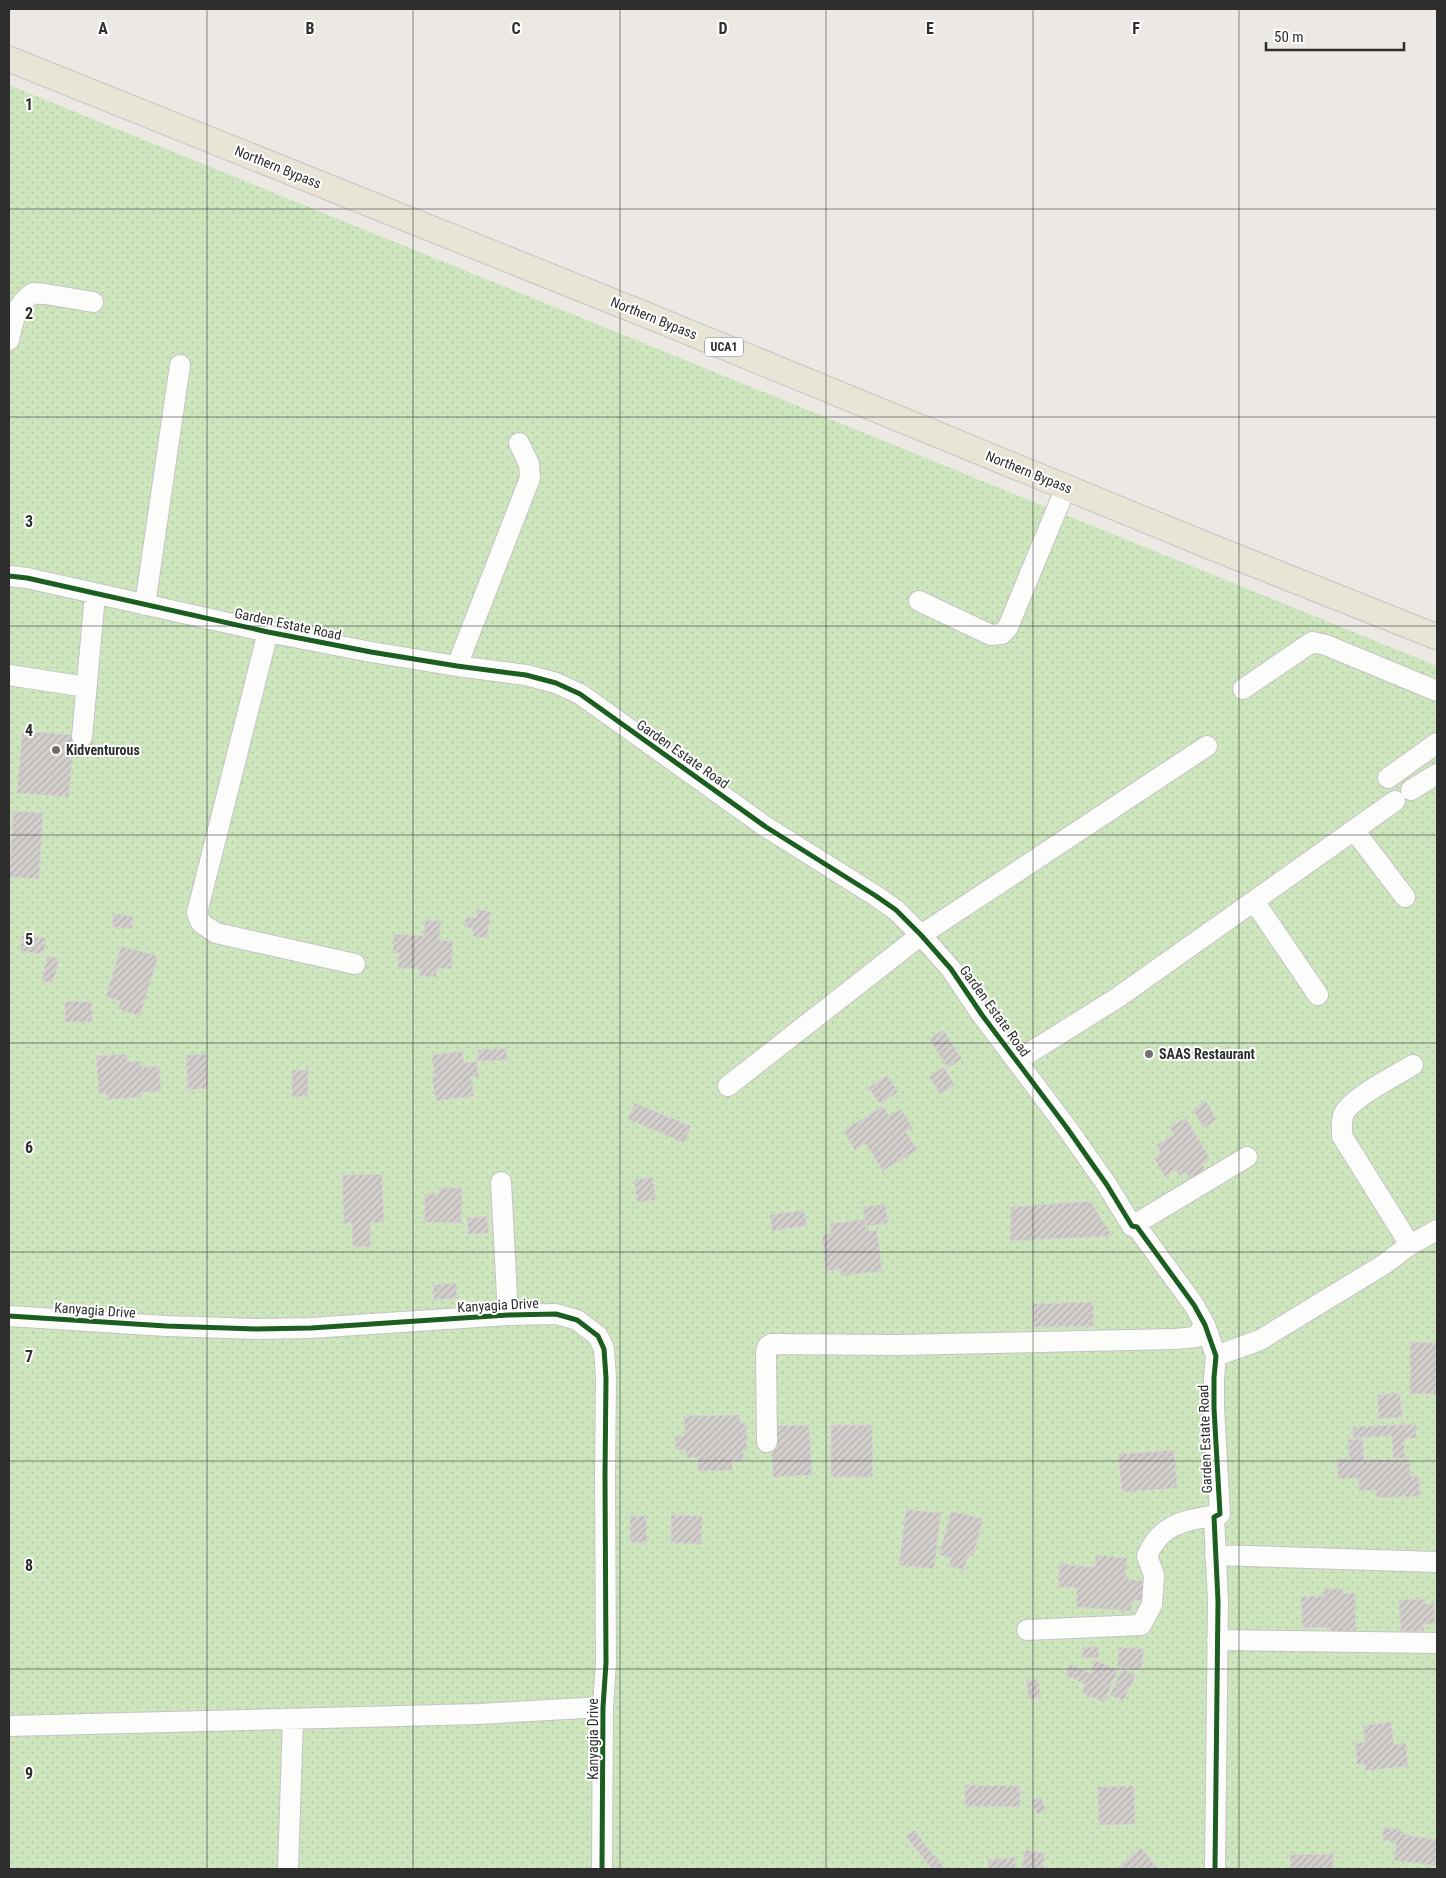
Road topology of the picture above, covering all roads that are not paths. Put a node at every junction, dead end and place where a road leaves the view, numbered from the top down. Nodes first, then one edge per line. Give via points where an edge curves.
1 (9, 59) edge
2 (93, 302) dead end
3 (9, 340) edge
4 (180, 366) dead end
5 (520, 443) dead end
6 (1066, 487) junction
7 (9, 576) edge
8 (95, 594) junction
9 (919, 600) dead end
10 (145, 605) junction
11 (268, 632) junction
12 (1437, 637) edge
13 (457, 666) junction
14 (9, 675) edge
15 (86, 687) junction
16 (1243, 689) dead end
17 (1437, 691) edge
18 (82, 737) dead end
19 (1437, 743) edge
20 (1206, 746) dead end
21 (1437, 774) edge
22 (1388, 778) dead end
23 (1354, 830) junction
24 (1405, 898) dead end
25 (1254, 901) junction
26 (921, 935) junction
27 (355, 964) dead end
28 (1318, 995) dead end
29 (1018, 1060) junction
30 (1413, 1065) dead end
31 (728, 1086) dead end
32 (1247, 1157) dead end
33 (501, 1182) dead end
34 (1132, 1226) junction
35 (1437, 1230) edge
36 (1410, 1245) junction
37 (508, 1315) junction
38 (9, 1316) edge
39 (1205, 1325) junction
40 (1216, 1356) junction
41 (767, 1442) dead end
42 (1220, 1514) junction
43 (1215, 1555) junction
44 (1437, 1562) edge
45 (1027, 1630) dead end
46 (1217, 1640) junction
47 (1437, 1643) edge
48 (603, 1707) junction
49 (293, 1719) junction
50 (9, 1726) edge
51 (288, 1869) edge
52 (602, 1869) edge
53 (1214, 1869) edge

1 - 6 main road, Northern Bypass / UCA1
2 - 3 street via 33,293 20,304
4 - 10 street
5 - 13 street via 529,464 530,478
6 - 9 street via 1008,627 1002,634 991,635
6 - 12 main road, Northern Bypass / UCA1
7 - 8 street, Garden Estate Road
8 - 10 street, Garden Estate Road
8 - 15 street
10 - 11 street, Garden Estate Road
11 - 13 street, Garden Estate Road
11 - 27 street via 197,913 201,923 216,933
13 - 26 street, Garden Estate Road via 526,675 580,694 766,827 896,910
14 - 15 street
15 - 18 street
16 - 17 street via 1312,642
19 - 22 street
20 - 26 street
21 - 23 street
23 - 24 street
23 - 25 street
25 - 28 street
25 - 29 street via 1117,998
26 - 29 street, Garden Estate Road via 951,969
26 - 31 street
29 - 34 street, Garden Estate Road via 1107,1185
30 - 36 street via 1351,1103 1341,1124 1342,1136
32 - 34 street
33 - 37 street
34 - 39 street, Garden Estate Road via 1137,1227 1177,1280
35 - 36 street
36 - 40 street via 1384,1265 1260,1340
37 - 38 street, Kanyagia Drive via 257,1329
37 - 48 street, Kanyagia Drive via 556,1314 577,1320 598,1336 604,1349 606,1663
39 - 40 street, Garden Estate Road
39 - 41 street via 1196,1337 1175,1340 771,1344 766,1352
40 - 42 street, Garden Estate Road via 1214,1408
42 - 43 street, Garden Estate Road via 1214,1517
42 - 45 street via 1175,1524 1155,1540 1147,1556 1154,1576 1152,1605 1141,1625
43 - 44 street
43 - 46 street, Garden Estate Road
46 - 47 street
46 - 53 street, Garden Estate Road
48 - 49 street
48 - 52 street, Kanyagia Drive
49 - 50 street
49 - 51 street

